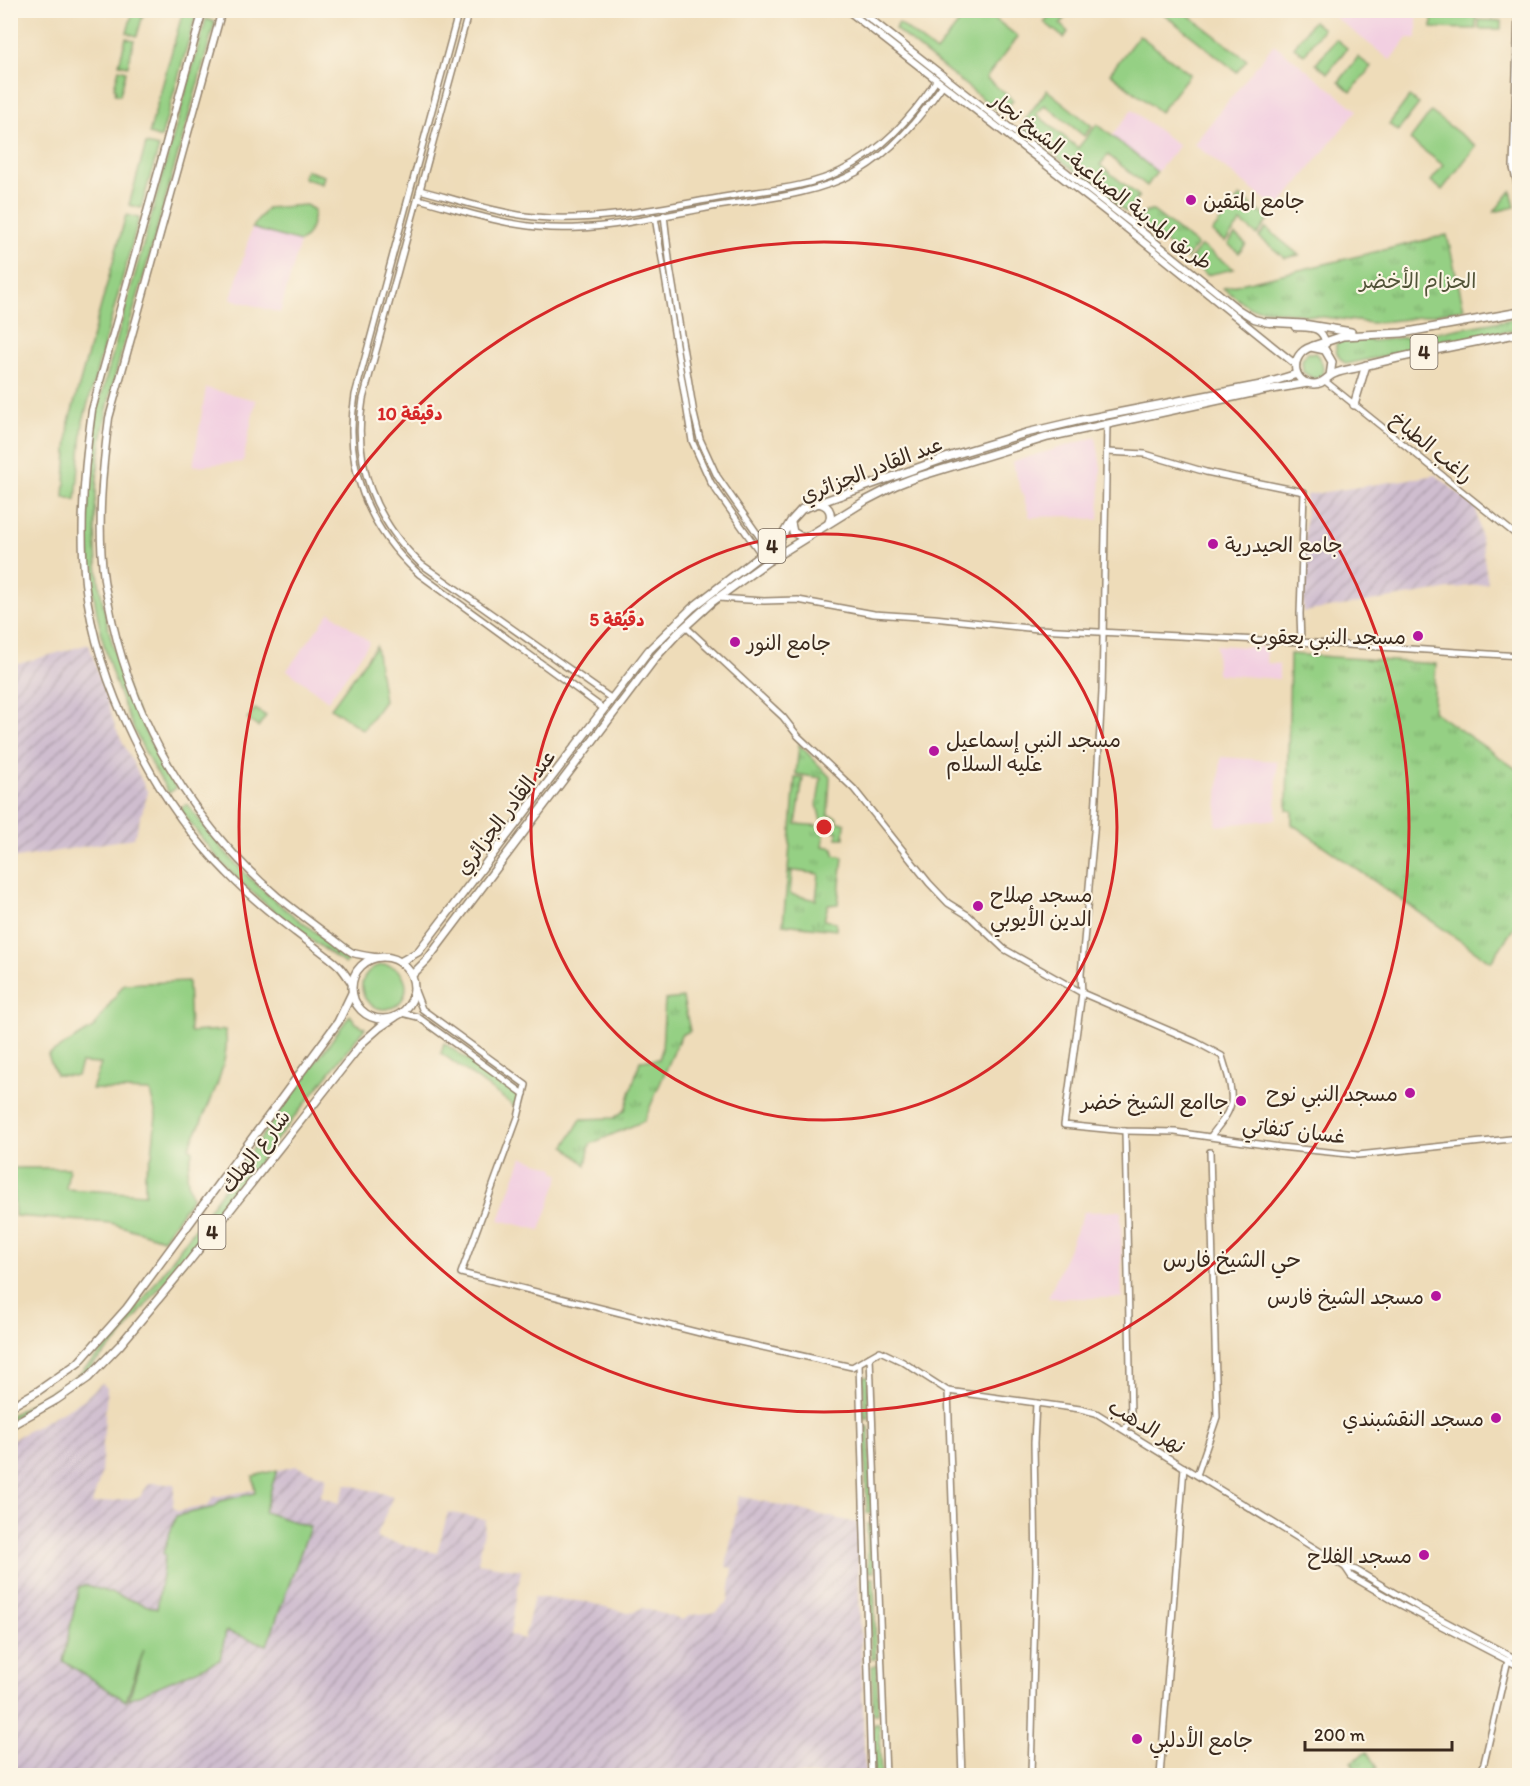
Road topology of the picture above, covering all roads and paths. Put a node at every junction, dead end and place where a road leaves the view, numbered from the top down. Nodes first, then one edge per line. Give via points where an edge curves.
1 (203, 10) edge
2 (222, 10) edge
3 (459, 10) edge
4 (469, 10) edge
5 (846, 10) edge
6 (859, 10) edge
7 (1518, 10) edge
8 (936, 81) junction
9 (942, 86) junction
10 (900, 129) junction
11 (904, 134) junction
12 (774, 188) junction
13 (420, 190) junction
14 (775, 196) junction
15 (1520, 196) edge
16 (417, 199) junction
17 (694, 201) junction
18 (695, 210) junction
19 (617, 213) junction
20 (664, 215) junction
21 (655, 217) junction
22 (618, 223) junction
23 (1520, 312) edge
24 (678, 313) junction
25 (670, 314) junction
26 (375, 320) junction
27 (383, 322) junction
28 (1266, 322) junction
29 (1520, 333) edge
30 (1359, 334) junction
31 (1326, 340) junction
32 (1311, 347) junction
33 (1328, 353) junction
34 (1296, 364) junction
35 (1366, 366) junction
36 (1297, 374) junction
37 (1327, 379) junction
38 (1308, 383) junction
39 (1354, 405) junction
40 (1107, 424) junction
41 (1107, 452) junction
42 (719, 480) junction
43 (712, 485) junction
44 (817, 503) junction
45 (791, 521) junction
46 (829, 522) junction
47 (803, 538) junction
48 (1520, 538) edge
49 (768, 549) junction
50 (761, 554) junction
51 (718, 598) junction
52 (685, 626) junction
53 (1103, 632) junction
54 (1301, 642) junction
55 (1520, 656) edge
56 (612, 699) junction
57 (604, 709) junction
58 (375, 957) junction
59 (400, 962) junction
60 (412, 975) junction
61 (352, 984) junction
62 (415, 990) junction
63 (352, 993) junction
64 (1082, 993) junction
65 (402, 1013) junction
66 (395, 1017) junction
67 (524, 1094) junction
68 (1125, 1131) junction
69 (1211, 1136) junction
70 (1520, 1138) edge
71 (1210, 1152) dead end
72 (870, 1357) junction
73 (859, 1364) junction
74 (948, 1391) junction
75 (1036, 1403) junction
76 (10, 1407) edge
77 (861, 1421) junction
78 (873, 1421) junction
79 (10, 1426) edge
80 (1125, 1430) junction
81 (1184, 1467) junction
82 (1197, 1475) junction
83 (864, 1517) junction
84 (876, 1517) junction
85 (1508, 1658) junction
86 (868, 1660) junction
87 (881, 1660) junction
88 (1520, 1661) edge
89 (1520, 1667) edge
90 (884, 1717) junction
91 (869, 1718) junction
92 (871, 1776) edge
93 (886, 1776) edge
94 (962, 1776) edge
95 (1031, 1776) edge
96 (1160, 1776) edge
97 (1481, 1776) edge

1 - 61 main road via 92,410 84,466 85,580 100,656 118,704 177,814 234,880 339,966
2 - 58 main road via 109,418 100,507 104,580 118,646 132,688 185,793 213,831 261,882 353,952
3 - 26 street
4 - 13 street
5 - 8 main road
6 - 28 main road, طريق المدينة الصناعية- الشيخ نجار via 1238,309
7 - 15 street via 1513,168
8 - 9 main road
8 - 10 street
9 - 11 street
9 - 34 main road
10 - 11 street
10 - 12 street via 840,172
11 - 14 street via 868,165 840,180
12 - 14 street
12 - 17 street
13 - 16 street
13 - 19 street via 522,215 574,218
14 - 18 street
16 - 22 street via 535,227
16 - 27 street
17 - 18 street
17 - 19 street
18 - 20 street
19 - 22 street
20 - 21 street
20 - 24 street
21 - 22 street
21 - 25 street
23 - 30 highway, 4 via 1402,333
24 - 25 street
24 - 42 street via 697,428
25 - 43 street via 692,441
26 - 27 street
26 - 57 street via 352,420 357,475 374,519 393,548 419,574
27 - 56 street via 363,399 360,436 368,486 384,519 409,552 436,576
28 - 30 highway via 1313,325
28 - 31 main road, طريق المدينة الصناعية- الشيخ نجار via 1318,330
29 - 35 highway, 4
30 - 31 highway
31 - 32 highway
31 - 33 main road
32 - 33 highway
32 - 34 highway via 1299,355
33 - 37 highway via 1332,362
34 - 36 highway
35 - 37 highway, 4
35 - 39 highway
36 - 38 highway
36 - 44 highway, عبد القادر الجزائري / 4 via 1262,385 1026,433
37 - 38 highway
37 - 39 street, راغب الطباخ
38 - 40 highway, عبد القادر الجزائري / 4
39 - 48 street, راغب الطباخ
40 - 41 street
40 - 46 highway, عبد القادر الجزائري / 4 via 1048,437 914,478
41 - 53 street
41 - 54 street via 1145,454 1206,472 1304,492
42 - 43 street
42 - 49 street
43 - 50 street
44 - 45 highway, عبد القادر الجزائري / 4 via 802,509
44 - 46 highway via 829,509
45 - 47 highway via 793,532
45 - 49 highway, عبد القادر الجزائري / 4
46 - 47 highway, عبد القادر الجزائري / 4
47 - 51 highway, عبد القادر الجزائري / 4
49 - 50 highway, عبد القادر الجزائري / 4
50 - 56 highway, عبد القادر الجزائري / 4 via 683,615 649,650
51 - 52 highway, عبد القادر الجزائري / 4
51 - 53 street via 798,600 882,615
52 - 60 highway, عبد القادر الجزائري / 4 via 656,657 428,960
52 - 64 street via 855,789 948,903 969,916 1004,949
53 - 54 street
53 - 64 street via 1095,823
54 - 55 street
56 - 57 highway, عبد القادر الجزائري / 4
57 - 59 highway, عبد القادر الجزائري / 4 via 418,952
58 - 59 highway
58 - 61 highway via 360,967
59 - 60 highway
60 - 62 highway
61 - 63 highway
62 - 65 highway
62 - 67 street via 422,1009 526,1085
63 - 66 highway via 360,1010 368,1016
63 - 76 highway, شارع الهلك / 4 via 332,1031 127,1308 78,1363
64 - 68 street, غسان كنفاتي via 1064,1125
64 - 69 street via 1222,1056 1231,1103
65 - 66 highway
65 - 67 street via 417,1017
66 - 79 highway, شارع الهلك / 4 via 363,1042 120,1345 88,1378
67 - 73 street via 461,1273 708,1335 852,1367
68 - 69 street, غسان كنفاتي
68 - 80 street via 1131,1416
69 - 70 street, غسان كنفاتي via 1359,1155
71 - 82 street via 1217,1417
72 - 73 street
72 - 74 street, نهر الدهب via 880,1351
72 - 78 street
73 - 77 street
74 - 75 street, نهر الدهب
74 - 94 street
75 - 80 street, نهر الدهب via 1096,1413
75 - 95 street
77 - 78 street
77 - 83 street
78 - 84 street
80 - 81 street, نهر الدهب
81 - 82 street, نهر الدهب
81 - 96 street
82 - 85 street, نهر الدهب via 1345,1567
83 - 84 street
83 - 86 street
84 - 87 street
85 - 88 street, نهر الدهب
85 - 89 street, نهر الدهب
85 - 97 street
86 - 87 street
86 - 91 street
87 - 90 street
90 - 91 street
90 - 93 street
91 - 92 street

